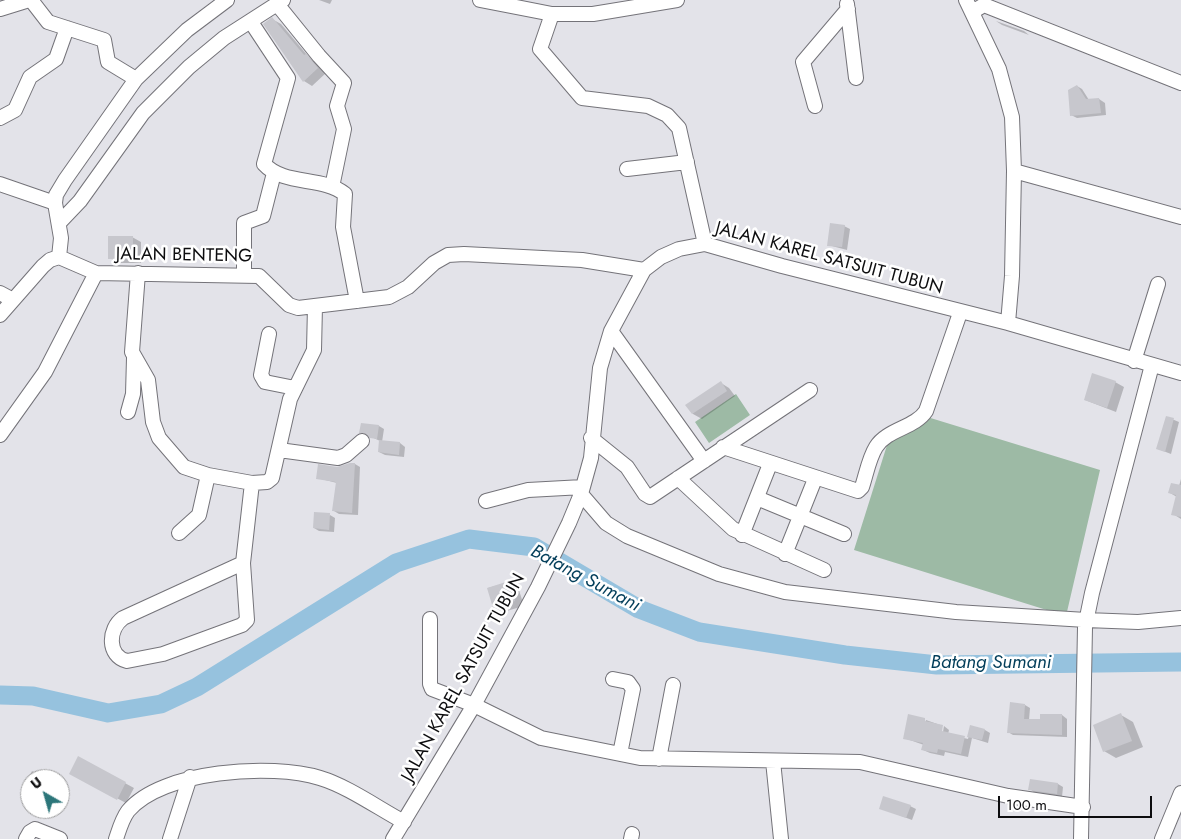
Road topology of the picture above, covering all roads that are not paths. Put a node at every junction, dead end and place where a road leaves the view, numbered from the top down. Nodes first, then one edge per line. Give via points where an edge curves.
1 (30, 0) edge
2 (226, 0) edge
3 (484, 0) edge
4 (677, 0) edge
5 (280, 2) edge
6 (640, 3) edge
7 (847, 5) edge
8 (969, 6) edge
9 (0, 9) edge
10 (552, 14) junction
11 (251, 22) junction
12 (66, 28) junction
13 (856, 78) dead end
14 (136, 79) junction
15 (1181, 83) edge
16 (816, 106) dead end
17 (0, 118) edge
18 (686, 162) junction
19 (627, 169) dead end
20 (1014, 171) junction
21 (274, 173) junction
22 (0, 184) edge
23 (332, 188) junction
24 (55, 203) junction
25 (1181, 217) edge
26 (60, 222) junction
27 (705, 244) junction
28 (59, 257) junction
29 (644, 270) junction
30 (96, 273) junction
31 (138, 273) junction
32 (244, 275) junction
33 (1158, 284) dead end
34 (0, 293) edge
35 (13, 300) junction
36 (357, 301) junction
37 (315, 306) junction
38 (960, 313) junction
39 (0, 315) edge
40 (1008, 323) junction
41 (611, 331) junction
42 (269, 334) dead end
43 (134, 357) junction
44 (1134, 360) junction
45 (1152, 365) junction
46 (1181, 373) edge
47 (295, 388) junction
48 (810, 390) dead end
49 (128, 412) dead end
50 (0, 436) edge
51 (591, 438) junction
52 (362, 441) dead end
53 (724, 447) junction
54 (279, 450) junction
55 (704, 461) junction
56 (770, 464) junction
57 (208, 475) junction
58 (678, 478) junction
59 (815, 479) junction
60 (252, 483) junction
61 (582, 490) junction
62 (757, 498) junction
63 (486, 501) dead end
64 (800, 516) junction
65 (179, 533) dead end
66 (844, 534) dead end
67 (742, 535) junction
68 (785, 554) junction
69 (243, 563) junction
70 (824, 570) dead end
71 (1181, 618) edge
72 (430, 620) dead end
73 (1086, 623) junction
74 (613, 679) dead end
75 (673, 685) dead end
76 (474, 705) junction
77 (620, 754) junction
78 (660, 759) junction
79 (773, 761) junction
80 (190, 777) junction
81 (1181, 793) edge
82 (1083, 807) junction
83 (404, 822) junction
84 (26, 839) edge
85 (60, 839) edge
86 (116, 839) edge
87 (170, 839) edge
88 (393, 839) edge
89 (781, 839) edge
90 (1081, 839) edge
91 (1162, 839) edge

1 - 9 street
1 - 12 street via 44,20
2 - 14 street via 187,30
3 - 10 street
4 - 6 street
5 - 11 street
5 - 23 street via 316,52 344,83 337,106 344,129
6 - 10 street via 593,14
7 - 13 street
7 - 16 street via 803,62
8 - 15 street via 984,5
8 - 20 street via 999,69 1007,97 1012,117
10 - 18 street via 540,49 577,94 587,100 639,104 667,115 679,128
11 - 21 street via 288,78 264,162
11 - 26 street via 224,38 188,67 143,113 80,201
12 - 14 street via 104,40 108,62
12 - 17 street via 56,59 30,77 15,110
14 - 24 street via 65,180
18 - 19 street
18 - 27 street
20 - 25 street
20 - 40 street
21 - 23 street
21 - 32 street via 263,216 244,223
22 - 24 street
23 - 36 street via 346,196 343,227
24 - 26 street
26 - 28 street
27 - 29 street, JALAN KAREL SATSUIT TUBUN via 679,249
27 - 38 street, JALAN KAREL SATSUIT TUBUN
28 - 30 street, JALAN BENTENG
28 - 35 street via 43,266
29 - 36 street, JALAN BENTENG via 582,260 464,254 448,256 434,263 408,287 389,297
29 - 41 street, JALAN KAREL SATSUIT TUBUN
30 - 31 street, JALAN BENTENG
30 - 50 street via 45,372
31 - 32 street, JALAN BENTENG
31 - 43 street via 131,345
32 - 37 street, JALAN BENTENG via 259,276 298,308
33 - 44 street
34 - 35 street
35 - 39 street
36 - 37 street, JALAN BENTENG
37 - 47 street via 314,350
38 - 40 street, JALAN KAREL SATSUIT TUBUN
38 - 59 street via 926,411 922,417 878,444 861,490 855,492
40 - 44 street, JALAN KAREL SATSUIT TUBUN
41 - 51 street, JALAN KAREL SATSUIT TUBUN via 600,368
41 - 55 street
42 - 47 street via 262,379
43 - 49 street via 133,394
43 - 57 street via 148,380 153,422 159,438 184,467
44 - 45 street, JALAN KAREL SATSUIT TUBUN
45 - 46 street, JALAN KAREL SATSUIT TUBUN
45 - 73 street
47 - 54 street
48 - 53 street
51 - 58 street via 627,467 648,496
51 - 61 street, JALAN KAREL SATSUIT TUBUN via 591,458
52 - 54 street via 338,458
53 - 55 street
53 - 56 street
54 - 60 street via 272,478 267,482
55 - 58 street
56 - 59 street
56 - 62 street
57 - 60 street
57 - 65 street via 199,515
58 - 67 street via 728,526
59 - 64 street
60 - 69 street
61 - 63 street via 528,490
61 - 73 street via 612,528 678,558 750,584 785,592 947,611
61 - 76 street, JALAN KAREL SATSUIT TUBUN via 538,587
62 - 64 street
62 - 67 street
64 - 66 street
64 - 68 street
67 - 68 street
68 - 70 street
69 - 69 street via 123,618 112,637 115,655 127,661 156,656 245,623 248,615
71 - 73 street
72 - 76 street via 431,687
73 - 82 street
74 - 77 street via 628,682 633,689
75 - 78 street
76 - 77 street via 541,738
76 - 83 street, JALAN KAREL SATSUIT TUBUN
77 - 78 street
78 - 79 street
79 - 82 street via 868,763 1008,796
79 - 89 street
80 - 83 street via 282,771 300,773 330,782
80 - 86 street via 164,786 132,807
80 - 87 street
81 - 91 street
82 - 90 street
83 - 88 street, JALAN KAREL SATSUIT TUBUN
84 - 85 street via 34,829

